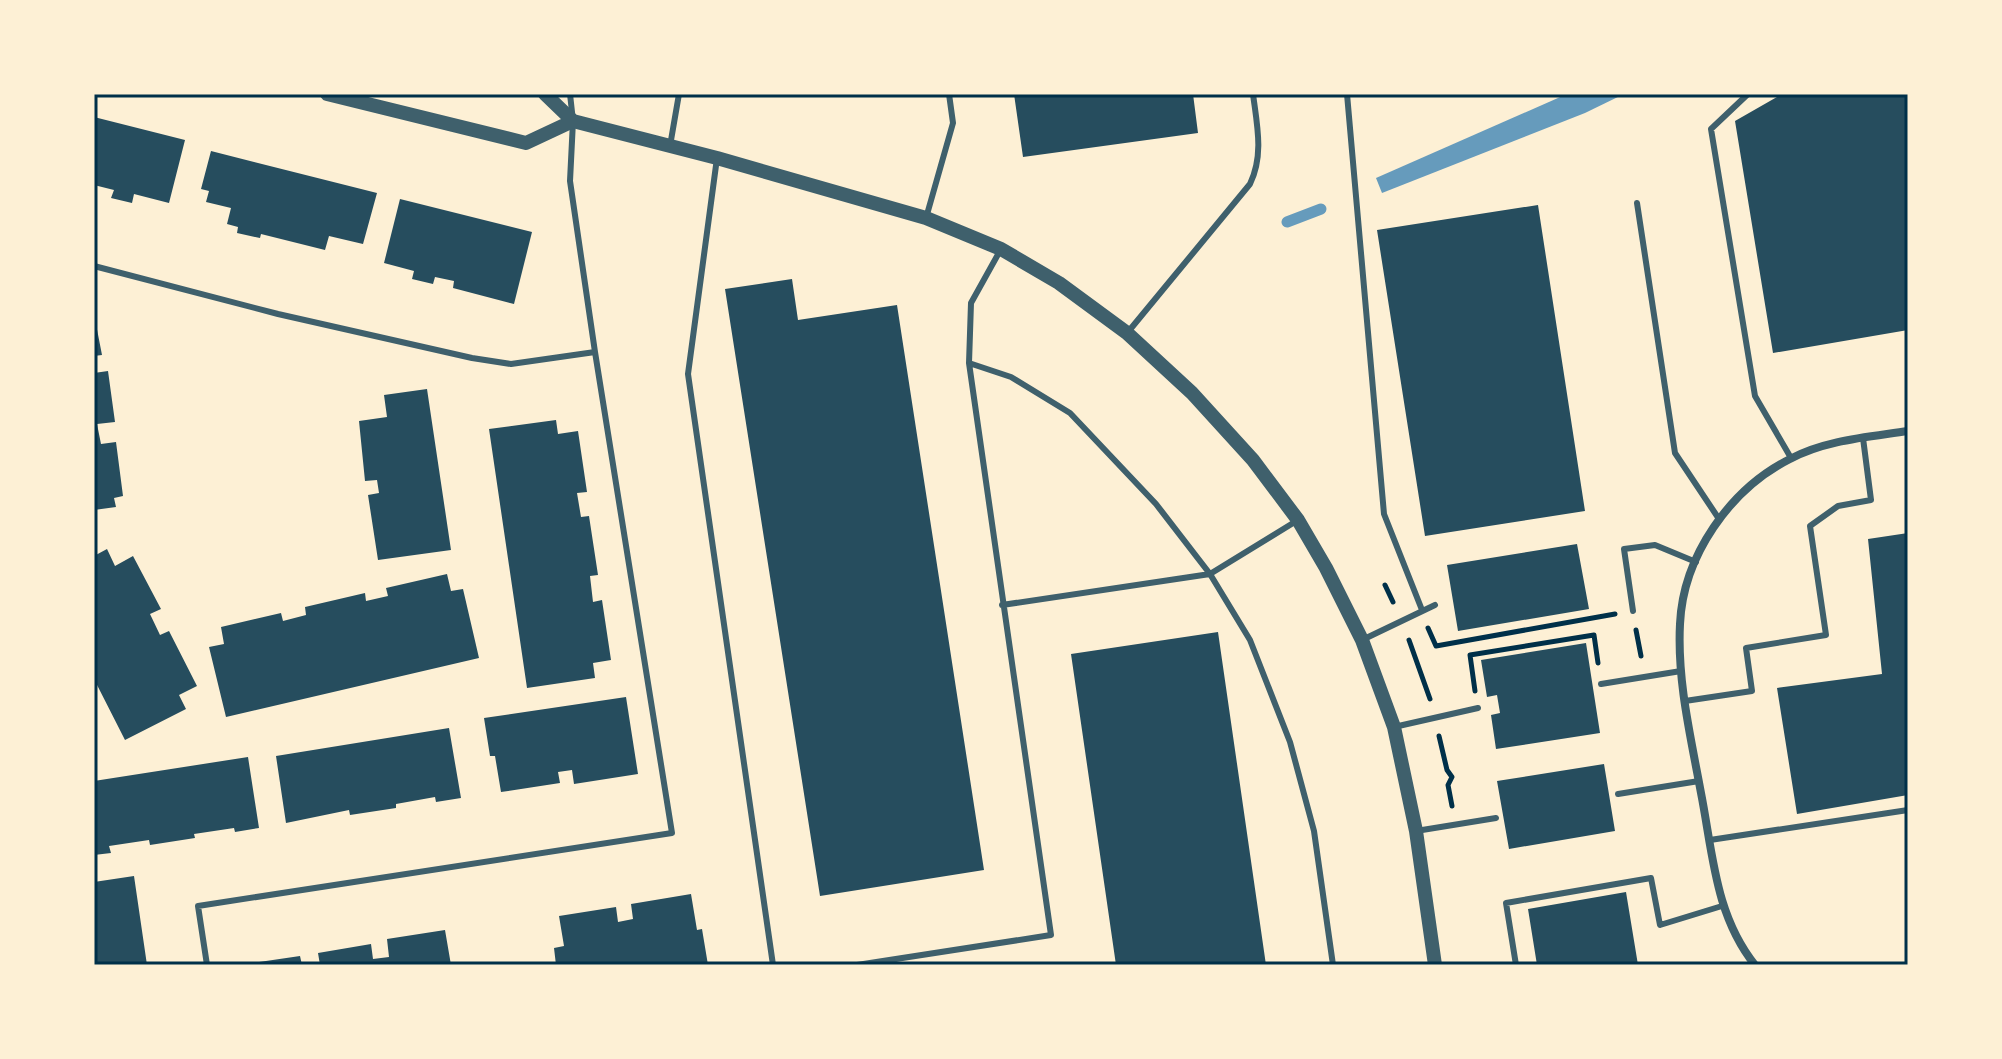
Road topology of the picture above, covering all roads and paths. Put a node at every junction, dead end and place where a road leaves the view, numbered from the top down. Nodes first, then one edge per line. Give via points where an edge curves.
1 (327, 94) edge
2 (545, 94) edge
3 (570, 94) edge
4 (679, 94) edge
5 (949, 94) edge
6 (1253, 94) edge
7 (1347, 94) edge
8 (1748, 94) edge
9 (573, 121) junction
10 (670, 146) junction
11 (717, 158) junction
12 (1637, 203) dead end
13 (926, 218) junction
14 (1001, 249) junction
15 (94, 266) edge
16 (1127, 333) junction
17 (595, 352) junction
18 (969, 363) junction
19 (1908, 431) edge
20 (1863, 438) junction
21 (1791, 458) junction
22 (1719, 519) junction
23 (1298, 520) junction
24 (1696, 562) junction
25 (1210, 574) junction
26 (1002, 605) junction
27 (1435, 605) dead end
28 (1422, 610) junction
29 (1633, 611) junction
30 (1362, 640) junction
31 (1681, 671) junction
32 (1645, 677) junction
33 (1601, 684) joint
34 (1685, 701) junction
35 (1478, 708) joint
36 (1394, 727) junction
37 (1699, 781) junction
38 (1618, 794) dead end
39 (1908, 810) edge
40 (1496, 818) dead end
41 (1416, 831) junction
42 (1710, 840) junction
43 (1722, 906) junction
44 (207, 965) edge
45 (773, 965) edge
46 (857, 965) edge
47 (1333, 965) edge
48 (1435, 965) edge
49 (1516, 965) edge
50 (1755, 965) edge

1 - 9 street via 526,143
2 - 9 street
3 - 9 lane
4 - 10 lane
5 - 13 lane via 953,123
6 - 16 lane via 1258,168 1250,184
7 - 28 lane via 1384,514
8 - 21 lane via 1711,129 1755,396
9 - 10 street
9 - 17 lane via 570,181
10 - 11 street
11 - 13 street
11 - 45 lane via 688,374
12 - 22 lane via 1675,453
13 - 14 street
14 - 16 street
14 - 18 lane via 971,303
15 - 17 lane via 472,358 511,364
16 - 23 street via 1192,393
17 - 44 lane via 672,833 198,906
18 - 25 lane via 1011,377 1070,413 1156,504
18 - 26 lane
19 - 20 street
20 - 21 street
20 - 34 lane via 1871,500 1838,506 1810,526 1826,635 1746,648 1752,691
21 - 22 street via 1763,476
22 - 24 street
23 - 25 lane
23 - 30 street
24 - 29 lane via 1655,545 1624,549
24 - 31 street via 1680,622
25 - 26 lane
25 - 47 lane via 1250,640 1290,742 1314,831
26 - 46 lane via 1051,935
27 - 28 lane
28 - 29 path via 1436,646
28 - 30 lane
29 - 32 path
30 - 36 street
31 - 32 lane
31 - 34 street
32 - 33 lane
33 - 35 path via 1594,635 1470,655
34 - 37 street
35 - 36 lane
36 - 41 street
37 - 38 lane
37 - 42 street
39 - 42 lane
40 - 41 lane
41 - 48 street
42 - 43 street
43 - 49 lane via 1660,925 1651,878 1506,903
43 - 50 street via 1730,929

